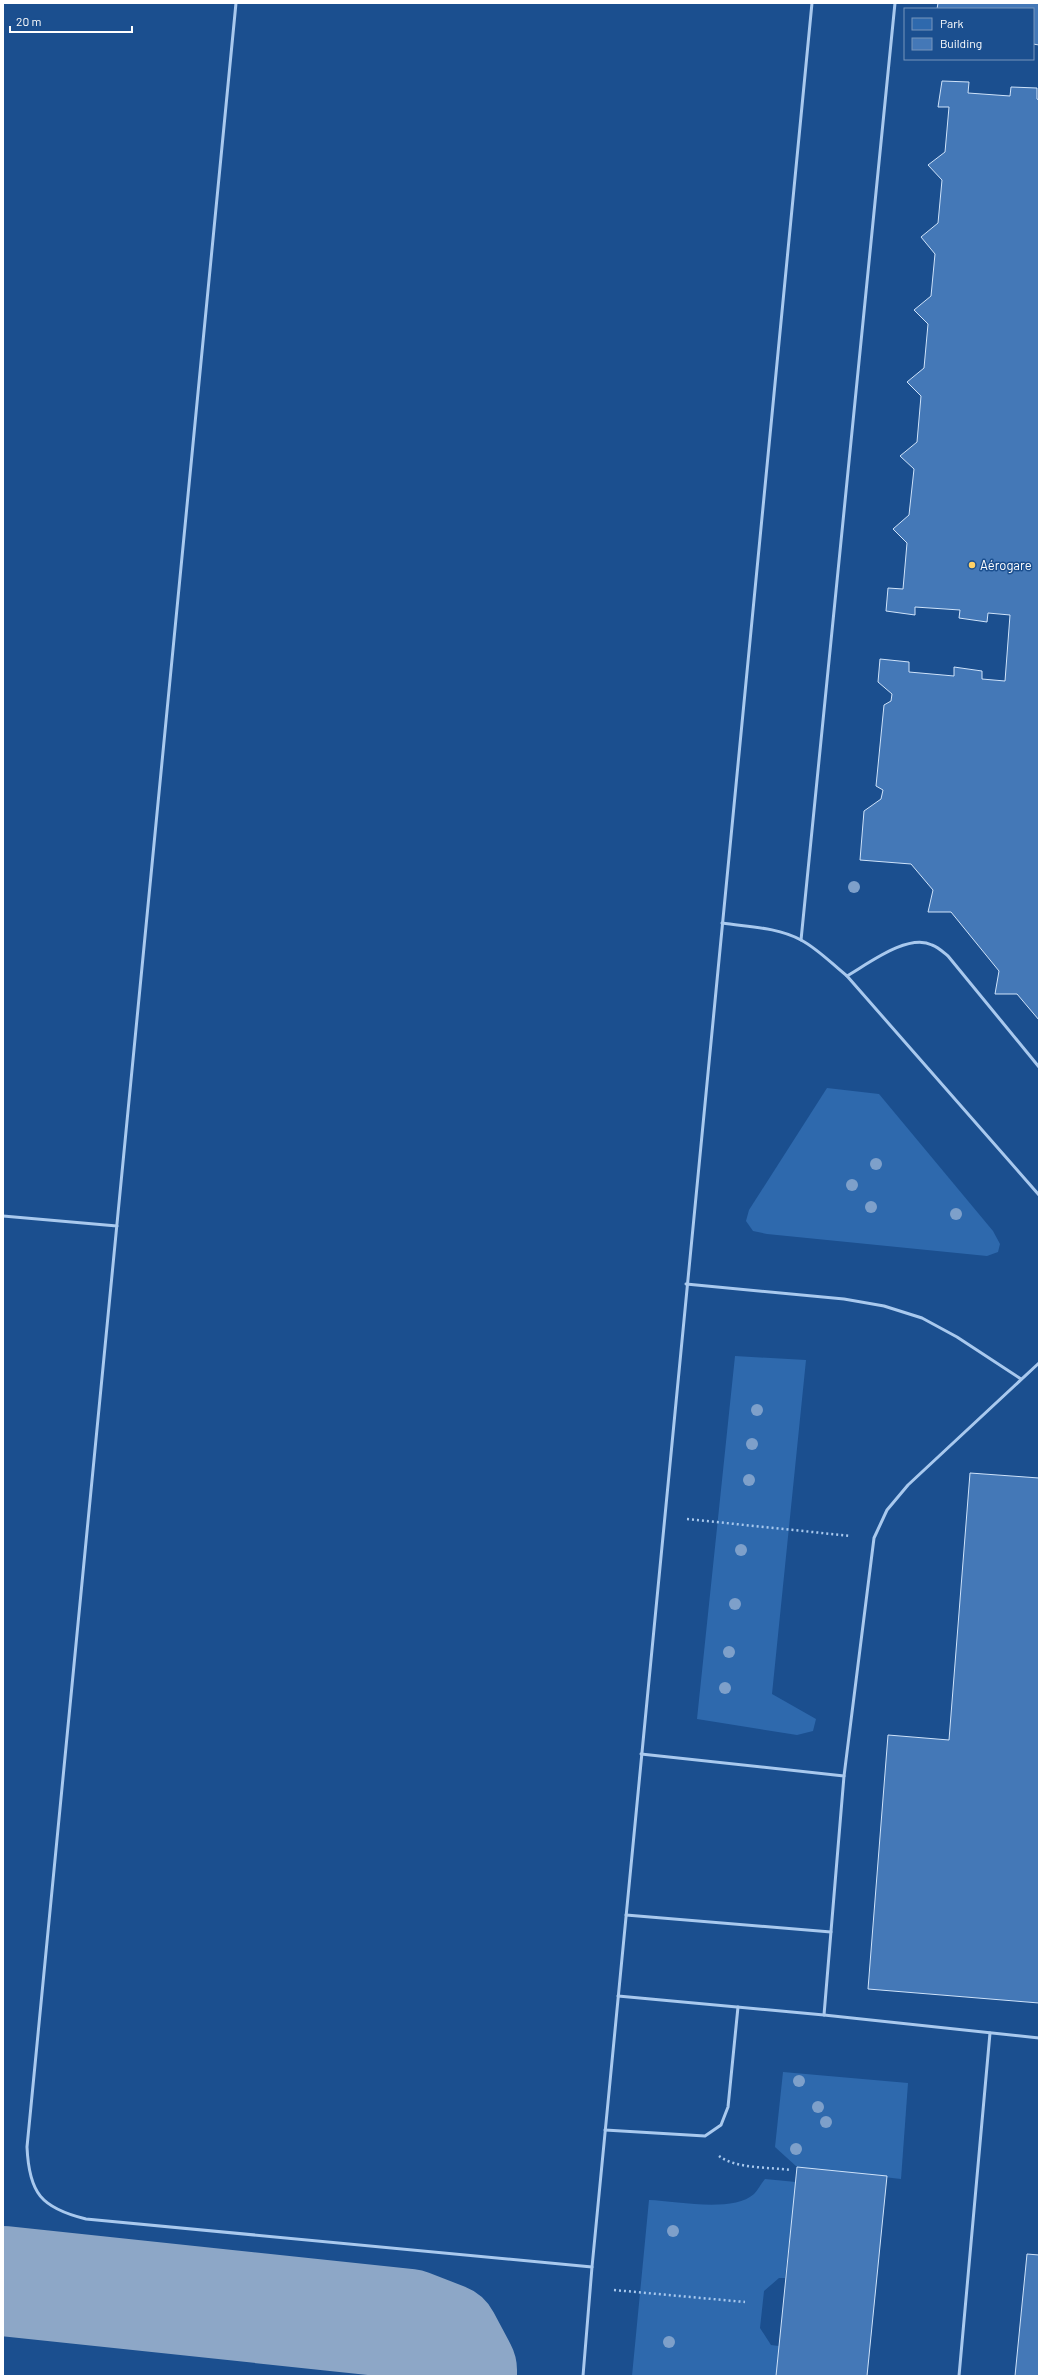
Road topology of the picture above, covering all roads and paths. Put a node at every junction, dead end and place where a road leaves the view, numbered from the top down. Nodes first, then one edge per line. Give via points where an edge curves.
1 (236, 3) edge
2 (812, 3) edge
3 (895, 3) edge
4 (722, 923) junction
5 (801, 940) junction
6 (847, 976) junction
7 (1039, 1067) edge
8 (1039, 1195) edge
9 (3, 1216) edge
10 (117, 1226) junction
11 (686, 1284) junction
12 (1039, 1363) edge
13 (1021, 1379) junction
14 (664, 1517) junction
15 (874, 1538) junction
16 (641, 1754) junction
17 (844, 1776) junction
18 (626, 1915) junction
19 (831, 1932) junction
20 (618, 1996) junction
21 (738, 2007) junction
22 (824, 2015) junction
23 (990, 2033) junction
24 (1039, 2038) edge
25 (605, 2130) junction
26 (705, 2136) junction
27 (790, 2170) dead end
28 (592, 2267) junction
29 (590, 2288) junction
30 (745, 2302) dead end
31 (583, 2376) edge
32 (959, 2376) edge

1 - 10 lane
2 - 4 lane
3 - 5 lane
4 - 5 lane via 773,930
4 - 11 lane
5 - 6 lane
6 - 7 lane via 894,949 912,942 932,944 948,956
6 - 8 lane
9 - 10 lane
10 - 28 lane via 27,2147 28,2173 40,2196 60,2213 86,2220
11 - 13 lane via 884,1306 922,1318
11 - 14 lane
12 - 13 lane
13 - 15 lane via 908,1485 887,1510
14 - 15 path
14 - 16 lane
15 - 17 lane
16 - 17 lane
16 - 18 lane
17 - 19 lane
18 - 19 lane
18 - 20 lane
19 - 22 lane
20 - 21 lane
20 - 25 lane
21 - 22 lane
21 - 26 lane via 728,2107 721,2126
22 - 23 lane
23 - 24 lane
23 - 32 lane
25 - 26 lane
25 - 28 lane
26 - 27 path via 712,2150 724,2160
28 - 29 lane
29 - 30 path
29 - 31 lane

